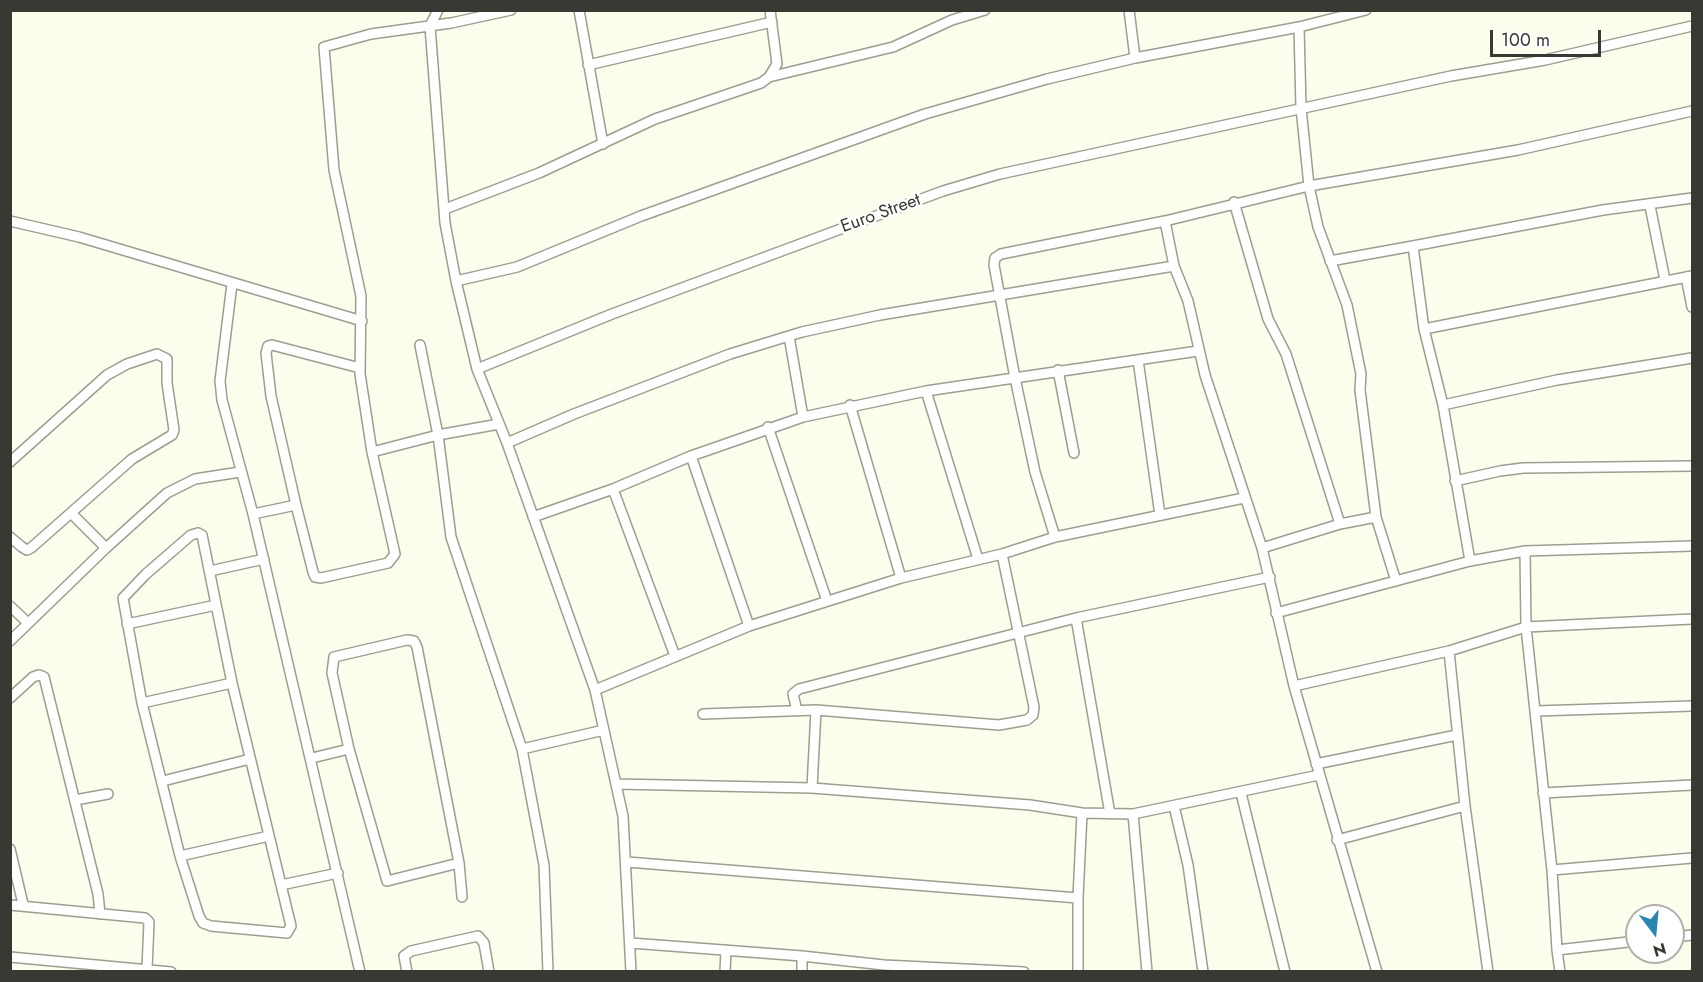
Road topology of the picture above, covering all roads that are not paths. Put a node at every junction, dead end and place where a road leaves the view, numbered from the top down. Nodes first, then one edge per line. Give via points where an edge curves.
1 (438, 10) edge
2 (511, 10) edge
3 (579, 10) edge
4 (770, 10) edge
5 (985, 10) edge
6 (1128, 10) edge
7 (1366, 10) edge
8 (1348, 12) edge
9 (950, 15) edge
10 (772, 22) junction
11 (430, 26) junction
12 (1692, 26) edge
13 (1299, 27) junction
14 (1135, 58) junction
15 (588, 65) junction
16 (769, 77) junction
17 (1301, 108) junction
18 (1692, 111) edge
19 (603, 144) junction
20 (1308, 186) junction
21 (1692, 198) edge
22 (1234, 202) junction
23 (1650, 206) junction
24 (445, 209) junction
25 (10, 221) edge
26 (1165, 221) junction
27 (1413, 246) junction
28 (1330, 261) junction
29 (1174, 266) junction
30 (1689, 277) edge
31 (1665, 280) junction
32 (456, 281) junction
33 (232, 284) junction
34 (999, 295) junction
35 (1692, 307) edge
36 (362, 321) junction
37 (1424, 329) junction
38 (789, 336) junction
39 (420, 345) dead end
40 (1198, 351) junction
41 (1692, 358) edge
42 (1138, 360) junction
43 (360, 368) junction
44 (477, 369) junction
45 (1058, 370) junction
46 (1015, 378) junction
47 (926, 391) junction
48 (850, 405) junction
49 (1443, 405) junction
50 (803, 417) junction
51 (499, 424) junction
52 (768, 428) junction
53 (438, 435) junction
54 (507, 443) junction
55 (372, 452) junction
56 (1074, 453) dead end
57 (691, 456) junction
58 (10, 462) edge
59 (1692, 466) edge
60 (240, 472) junction
61 (1455, 481) junction
62 (613, 489) junction
63 (1244, 498) junction
64 (296, 505) junction
65 (72, 513) junction
66 (253, 514) junction
67 (1160, 515) junction
68 (533, 517) junction
69 (1376, 518) junction
70 (1340, 524) junction
71 (10, 537) edge
72 (1055, 537) junction
73 (1692, 546) edge
74 (106, 548) junction
75 (1262, 548) junction
76 (1525, 551) junction
77 (1002, 554) junction
78 (978, 559) junction
79 (264, 560) junction
80 (1470, 561) junction
81 (210, 571) junction
82 (1270, 577) junction
83 (901, 578) junction
84 (1396, 581) junction
85 (827, 601) junction
86 (216, 605) junction
87 (10, 606) edge
88 (1276, 613) junction
89 (1076, 618) junction
90 (1692, 619) edge
91 (28, 623) junction
92 (127, 624) junction
93 (749, 626) junction
94 (1526, 627) junction
95 (1020, 632) junction
96 (10, 641) edge
97 (1449, 651) junction
98 (675, 656) junction
99 (232, 683) junction
100 (1294, 687) junction
101 (595, 690) junction
102 (10, 698) edge
103 (142, 703) junction
104 (1692, 706) edge
105 (816, 710) junction
106 (796, 711) junction
107 (1536, 711) junction
108 (702, 714) dead end
109 (604, 730) junction
110 (1457, 735) junction
111 (349, 749) junction
112 (522, 750) junction
113 (312, 758) junction
114 (250, 759) junction
115 (1316, 764) junction
116 (1319, 775) junction
117 (163, 781) junction
118 (616, 784) junction
119 (1692, 785) edge
120 (812, 788) junction
121 (1241, 793) junction
122 (1543, 793) junction
123 (108, 794) dead end
124 (75, 800) junction
125 (1174, 806) junction
126 (1465, 806) junction
127 (1082, 813) junction
128 (1110, 814) junction
129 (1133, 814) junction
130 (269, 836) junction
131 (1337, 840) junction
132 (10, 849) edge
133 (180, 856) junction
134 (1692, 858) edge
135 (627, 862) junction
136 (459, 863) junction
137 (1552, 870) junction
138 (338, 873) junction
139 (281, 885) junction
140 (462, 897) dead end
141 (1078, 898) junction
142 (23, 904) junction
143 (10, 905) edge
144 (100, 914) junction
145 (1625, 942) edge
146 (631, 943) junction
147 (726, 950) junction
148 (1557, 950) junction
149 (802, 956) junction
150 (10, 957) edge
151 (884, 968) edge
152 (147, 969) junction
153 (961, 970) edge
154 (171, 972) edge
155 (360, 972) edge
156 (407, 972) edge
157 (489, 972) edge
158 (548, 972) edge
159 (631, 972) edge
160 (724, 972) edge
161 (801, 972) edge
162 (1024, 972) edge
163 (1078, 972) edge
164 (1148, 972) edge
165 (1203, 972) edge
166 (1285, 972) edge
167 (1377, 972) edge
168 (1488, 972) edge
169 (1560, 972) edge

1 - 11 street
2 - 11 street
3 - 15 street
4 - 10 street
5 - 9 street
6 - 14 street
7 - 8 street
8 - 13 street
9 - 16 street via 893,47
10 - 15 street
10 - 16 street via 777,64
11 - 24 street
11 - 36 street via 371,34 324,47 334,170 357,270
12 - 17 street, Euro Street via 1545,60
13 - 14 street
13 - 17 street
14 - 32 street via 925,114 641,216 517,267
15 - 19 street
16 - 19 street via 655,119
17 - 20 street
17 - 44 street, Euro Street via 1000,174 943,191 612,314
18 - 20 street via 1518,150
19 - 24 street
20 - 22 street
20 - 28 street
21 - 23 street
22 - 26 street
22 - 70 street via 1268,319 1286,354
23 - 27 street via 1603,210
23 - 31 street
24 - 32 street
25 - 33 street via 79,237
26 - 29 street
26 - 34 street via 1001,254 994,265
27 - 28 street
27 - 37 street
28 - 69 street via 1347,304 1362,374 1360,390
29 - 34 street
29 - 40 street via 1188,301
30 - 31 street
30 - 35 street
31 - 37 street
32 - 44 street
33 - 36 street
33 - 60 street via 220,381
34 - 38 street via 880,315
34 - 46 street
36 - 43 street
37 - 49 street
38 - 50 street
38 - 54 street via 719,358
39 - 53 street
40 - 42 street
40 - 63 street
41 - 49 street via 1569,378
42 - 45 street
42 - 67 street
43 - 55 street
43 - 64 street via 281,346 268,346 266,372
44 - 51 street
45 - 46 street
45 - 56 street
46 - 47 street
46 - 72 street via 1035,472
47 - 48 street
47 - 78 street
48 - 50 street
48 - 83 street
49 - 61 street
50 - 52 street
51 - 53 street
51 - 54 street
52 - 57 street
52 - 85 street
53 - 55 street
53 - 112 street via 451,537
54 - 68 street
55 - 64 street via 395,554 393,560 315,577
57 - 62 street
57 - 93 street
58 - 65 street via 107,375 157,354 164,356 172,435 132,459
59 - 61 street via 1523,468
60 - 66 street
60 - 74 street via 195,479 167,493
61 - 80 street
62 - 68 street
62 - 98 street
63 - 67 street
63 - 75 street
64 - 66 street
65 - 71 street via 27,550
65 - 74 street
66 - 79 street
67 - 72 street
68 - 101 street
69 - 70 street
69 - 84 street
70 - 75 street
72 - 77 street
73 - 76 street
74 - 91 street
75 - 82 street
76 - 80 street
76 - 94 street
77 - 78 street
77 - 95 street
78 - 83 street
79 - 81 street
79 - 113 street
80 - 84 street
81 - 86 street
81 - 92 street via 198,532 126,592 123,598
82 - 88 street
82 - 89 street
83 - 85 street
84 - 88 street
85 - 93 street
86 - 92 street
86 - 99 street
87 - 91 street
88 - 100 street
89 - 95 street
89 - 128 street
90 - 94 street
91 - 96 street
92 - 103 street
93 - 98 street
94 - 97 street
94 - 107 street
95 - 105 street via 1034,707 1027,720 999,725
95 - 106 street via 796,690
97 - 100 street
97 - 110 street
98 - 101 street
99 - 103 street
99 - 114 street
100 - 115 street
101 - 109 street
102 - 124 street via 33,677 44,677
103 - 117 street
104 - 107 street
105 - 106 street
105 - 120 street
106 - 108 street
107 - 122 street
109 - 112 street
109 - 118 street
110 - 115 street
110 - 126 street
111 - 113 street
111 - 136 street via 387,881
111 - 136 street via 332,673 334,657 414,641
112 - 158 street via 544,865
113 - 138 street
114 - 117 street
114 - 130 street
115 - 116 street
116 - 121 street
116 - 131 street
117 - 133 street
118 - 120 street
118 - 135 street
119 - 122 street
120 - 127 street via 1030,805
121 - 125 street
121 - 166 street
122 - 137 street
123 - 124 street
124 - 144 street
125 - 129 street
125 - 165 street via 1188,865
126 - 131 street
126 - 168 street
127 - 128 street
127 - 141 street
128 - 129 street
129 - 164 street
130 - 133 street
130 - 139 street
131 - 167 street
132 - 142 street
133 - 139 street via 199,916 211,926 287,933 291,926
134 - 137 street
135 - 141 street
135 - 146 street
136 - 140 street
137 - 148 street
138 - 139 street
138 - 155 street
141 - 163 street
142 - 143 street
142 - 144 street
144 - 152 street via 139,915 149,922
145 - 148 street
146 - 147 street
146 - 159 street
147 - 149 street
147 - 160 street
148 - 169 street
149 - 151 street
149 - 161 street
150 - 152 street
151 - 153 street
152 - 154 street
153 - 162 street
156 - 157 street via 404,956 411,951 478,936 484,943

